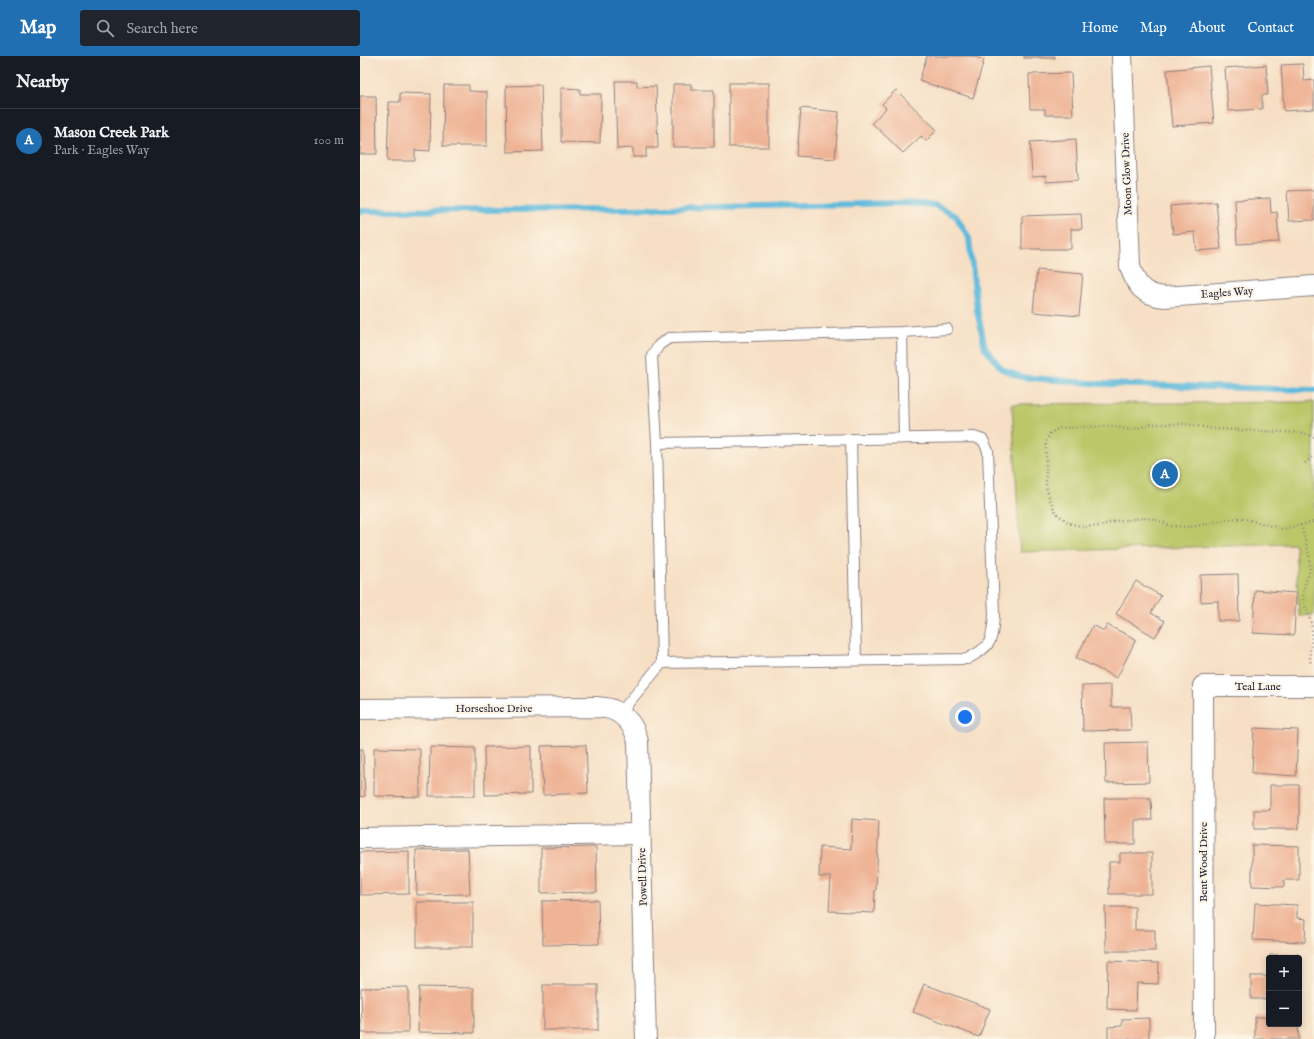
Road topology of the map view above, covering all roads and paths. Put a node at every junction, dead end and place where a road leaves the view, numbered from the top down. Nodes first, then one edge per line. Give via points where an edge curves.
1 (1122, 56) edge
2 (1314, 286) edge
3 (1141, 289) joint
4 (947, 328) dead end
5 (902, 332) junction
6 (1314, 437) edge
7 (904, 438) junction
8 (851, 439) junction
9 (657, 443) junction
10 (1314, 456) edge
11 (1305, 463) dead end
12 (1314, 522) edge
13 (1301, 526) junction
14 (856, 660) junction
15 (662, 663) junction
16 (1203, 686) joint
17 (1313, 686) edge
18 (360, 709) edge
19 (623, 716) junction
20 (640, 834) junction
21 (360, 838) edge
22 (646, 1039) edge
23 (1204, 1039) edge

1 - 3 street, Moon Glow Drive via 1130,266
2 - 3 street, Eagles Way via 1165,297
4 - 5 lane
5 - 7 lane
5 - 9 lane via 669,338 659,345 652,356
6 - 13 path via 1304,433 1152,424 1130,430 1112,426 1059,428 1050,433 1046,442 1046,486 1050,500 1056,513 1069,522 1084,527 1144,518 1172,526 1191,527 1229,518 1242,518 1283,529
7 - 8 lane
7 - 14 lane via 974,437 983,440 988,451 993,637 982,651 967,659
8 - 9 lane
8 - 14 lane
9 - 15 lane
10 - 11 path
12 - 13 path
13 - 17 path via 1310,567 1303,595 1312,623 1309,656
14 - 15 lane
15 - 19 lane
16 - 17 street, Teal Lane
16 - 23 street, Bent Wood Drive
18 - 19 street, Horseshoe Drive via 597,707 613,710
19 - 20 street, Powell Drive via 636,731 638,742
20 - 21 street
20 - 22 street, Powell Drive

